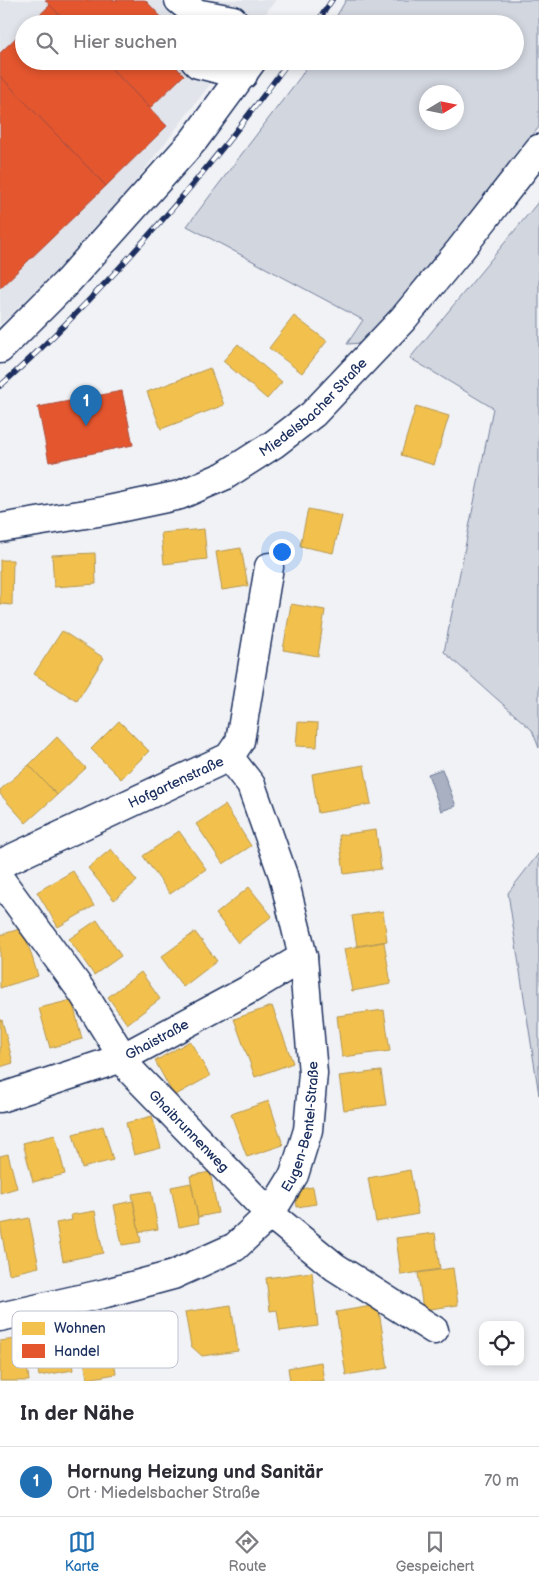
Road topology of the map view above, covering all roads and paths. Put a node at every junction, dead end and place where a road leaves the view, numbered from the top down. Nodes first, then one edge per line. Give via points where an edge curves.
1 (188, 12) edge
2 (205, 15) edge
3 (246, 70) edge
4 (539, 149) edge
5 (0, 349) edge
6 (0, 528) edge
7 (269, 567) dead end
8 (229, 757) junction
9 (0, 864) edge
10 (0, 879) edge
11 (302, 957) junction
12 (122, 1058) junction
13 (0, 1098) edge
14 (270, 1214) junction
15 (26, 1311) edge
16 (434, 1330) dead end

1 - 2 street
3 - 5 street via 188,148 68,281
4 - 6 street, Miedelsbacher Straße via 403,319 313,414 274,444 224,476 180,495
7 - 8 street, Hofgartenstraße via 240,741
8 - 9 street, Hofgartenstraße
8 - 11 street, Eugen-Bentel-Straße via 251,785 283,875
10 - 12 street, Ghaibrunnenweg via 83,993
11 - 12 street, Ghaistraße
11 - 14 street, Eugen-Bentel-Straße via 313,1074 308,1130 294,1175
12 - 13 street, Ghaistraße
12 - 14 street, Ghaibrunnenweg
14 - 15 street, Eugen-Bentel-Straße via 235,1247 173,1275
14 - 16 street, Ghaibrunnenweg via 335,1267

